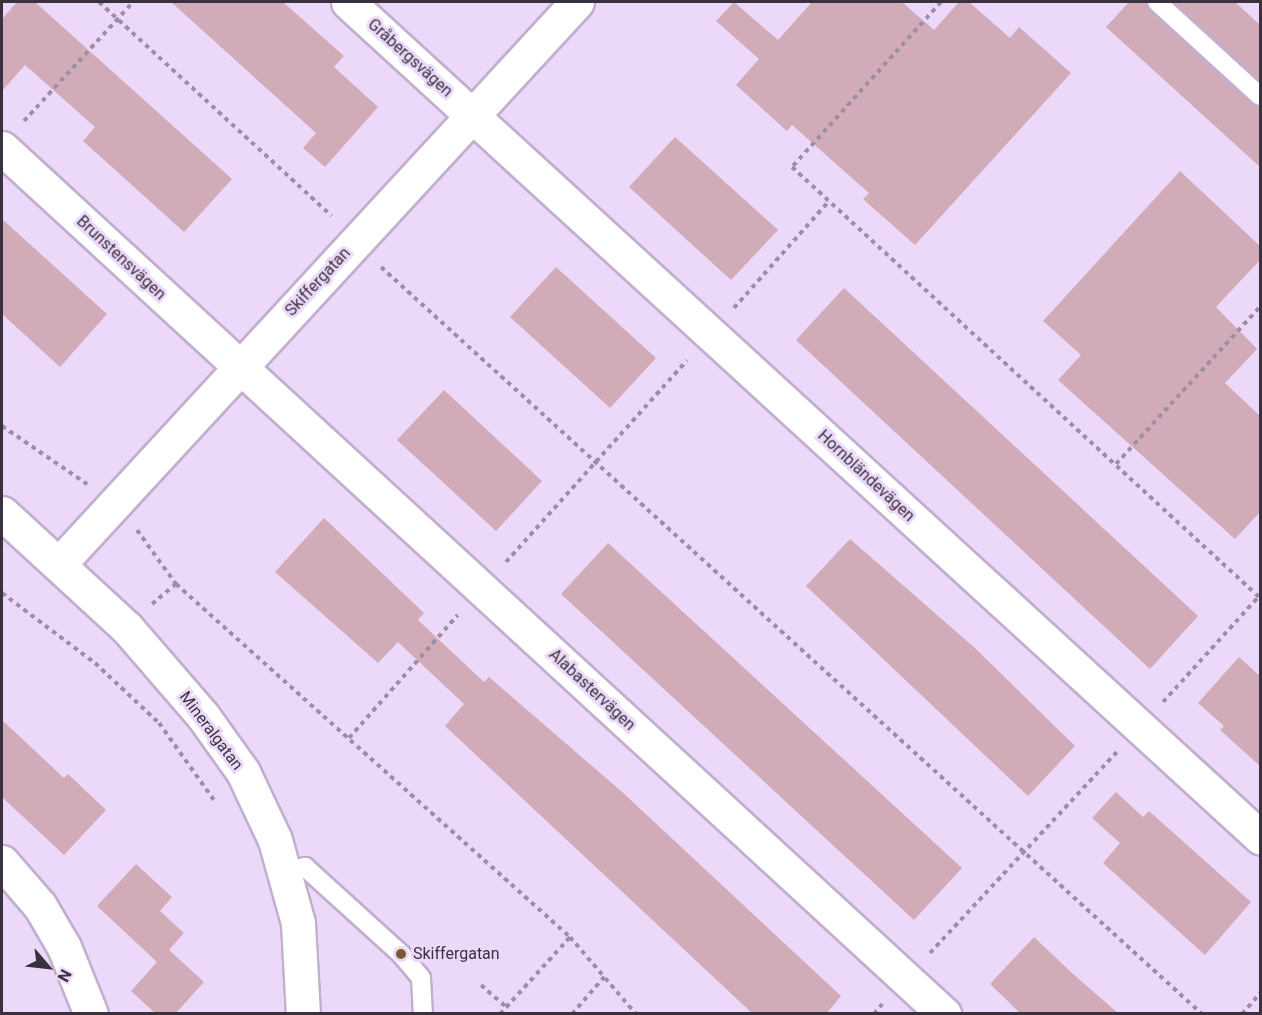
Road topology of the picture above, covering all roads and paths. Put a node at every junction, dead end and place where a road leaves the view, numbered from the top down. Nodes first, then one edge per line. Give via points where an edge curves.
1 (99, 2) edge
2 (133, 2) edge
3 (348, 2) edge
4 (577, 2) edge
5 (941, 2) edge
6 (1157, 2) edge
7 (117, 18) junction
8 (1260, 96) edge
9 (472, 115) junction
10 (22, 123) dead end
11 (2, 148) edge
12 (829, 201) junction
13 (355, 243) junction
14 (1260, 307) edge
15 (711, 333) junction
16 (240, 367) junction
17 (2, 426) edge
18 (595, 461) junction
19 (1116, 464) junction
20 (97, 492) dead end
21 (2, 513) edge
22 (129, 521) dead end
23 (60, 563) junction
24 (482, 589) junction
25 (2, 593) edge
26 (1260, 597) edge
27 (1140, 727) junction
28 (349, 738) junction
29 (217, 803) dead end
30 (1260, 837) edge
31 (1024, 852) junction
32 (2, 862) edge
33 (285, 872) junction
34 (570, 937) junction
35 (605, 976) junction
36 (906, 979) junction
37 (481, 986) dead end
38 (1260, 993) edge
39 (506, 1007) junction
40 (91, 1014) edge
41 (303, 1014) edge
42 (423, 1014) edge
43 (500, 1014) edge
44 (572, 1014) edge
45 (636, 1014) edge
46 (874, 1014) edge
47 (944, 1014) edge
48 (1202, 1014) edge
49 (1242, 1014) edge

1 - 7 path
2 - 7 path
3 - 9 street, Gråbergsvägen
4 - 9 street, Skiffergatan
5 - 12 path via 792,167
6 - 8 lane
7 - 10 path
7 - 13 path via 342,225
9 - 13 street, Skiffergatan
9 - 15 street, Hornbländevägen
11 - 16 street, Brunstensvägen
12 - 15 path
12 - 19 path
13 - 16 street, Skiffergatan
13 - 18 path
14 - 19 path
15 - 18 path
15 - 27 street, Hornbländevägen
16 - 23 street, Skiffergatan
16 - 24 street, Alabastervägen
17 - 20 path
18 - 24 path
18 - 31 path
19 - 26 path
21 - 23 street, Mineralgatan
22 - 28 path via 176,584
23 - 33 street, Mineralgatan via 127,628 203,716 243,772 275,840
24 - 28 path
24 - 36 street, Alabastervägen
25 - 29 path via 95,663 159,723
26 - 27 path
27 - 30 street, Hornbländevägen
27 - 31 path
28 - 34 path
31 - 36 path
31 - 48 path
32 - 40 street via 46,916 64,947
33 - 41 street, Mineralgatan via 298,923
33 - 42 lane via 305,867 401,954 421,978
34 - 35 path
34 - 39 path
35 - 44 path
35 - 45 path
36 - 46 path
36 - 47 street, Alabastervägen
37 - 39 path
38 - 49 path
39 - 43 path

